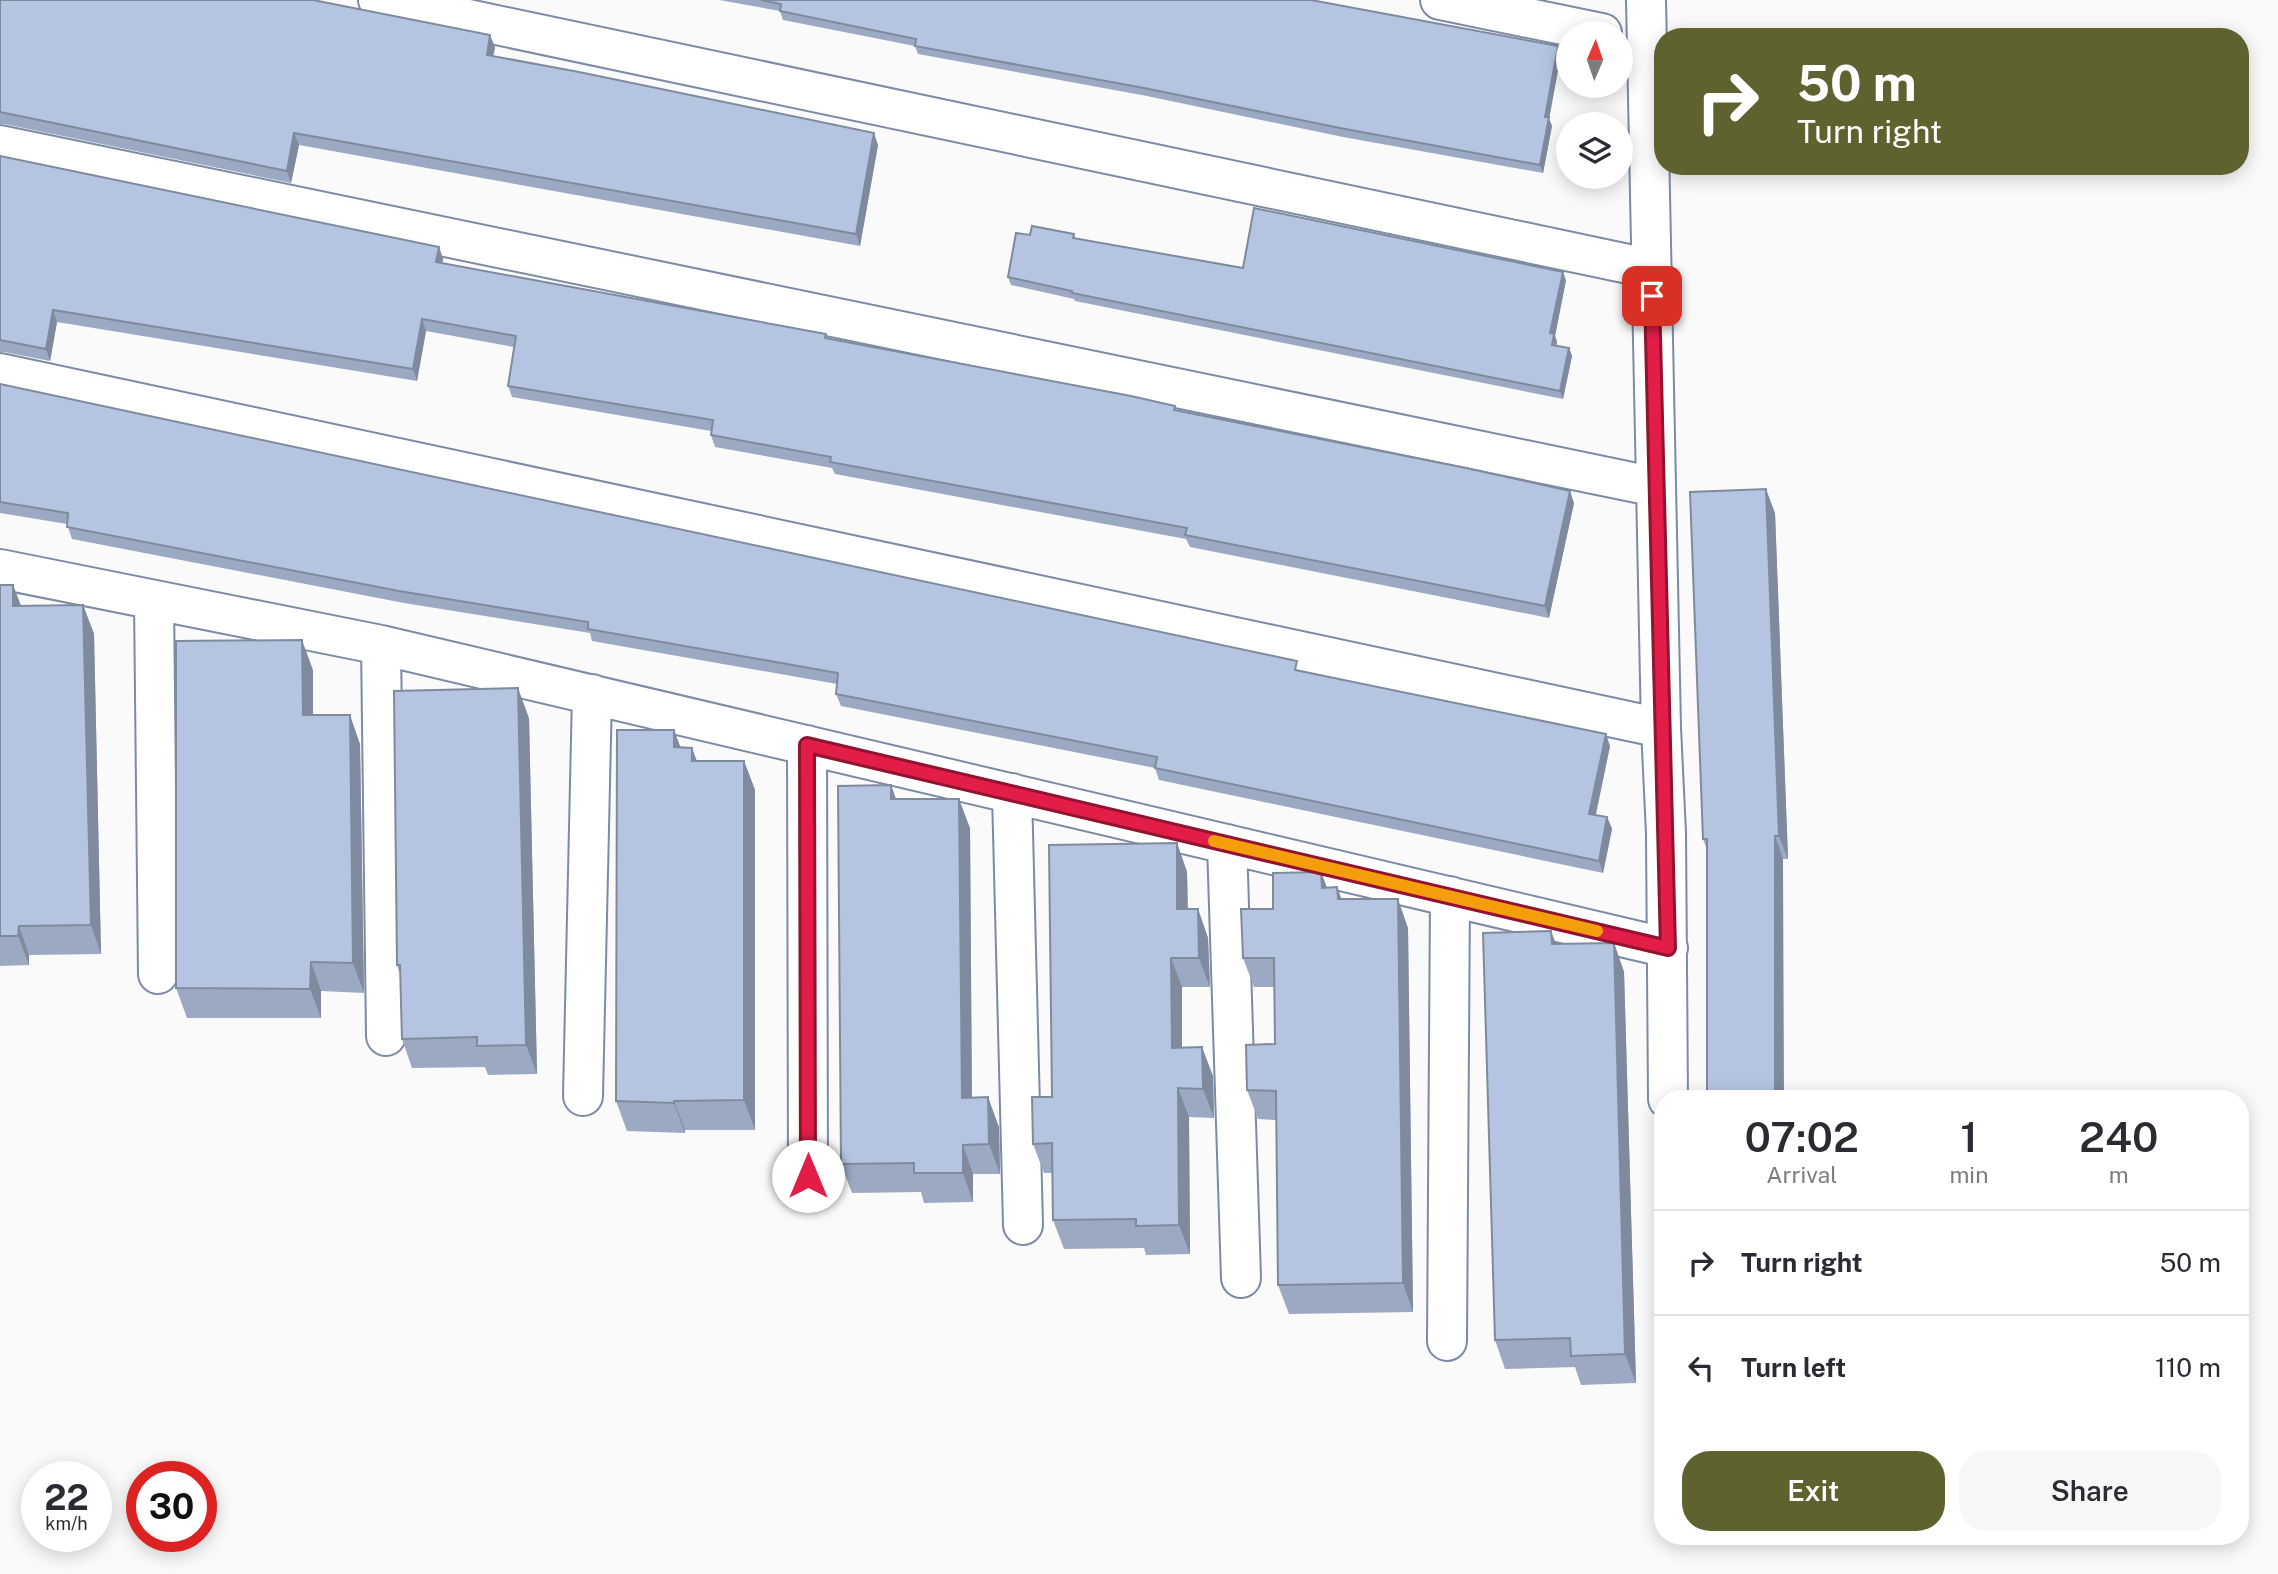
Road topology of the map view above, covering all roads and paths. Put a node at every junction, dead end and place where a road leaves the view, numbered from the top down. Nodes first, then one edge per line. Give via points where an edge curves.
1 (378, 0) edge
2 (1440, 0) edge
3 (1646, 0) edge
4 (1556, 24) edge
5 (1634, 40) edge
6 (0, 145) edge
7 (1652, 269) junction
8 (0, 373) edge
9 (1656, 487) junction
10 (0, 569) edge
11 (154, 600) junction
12 (381, 645) junction
13 (592, 694) junction
14 (1661, 728) junction
15 (807, 745) junction
16 (1012, 793) junction
17 (1227, 844) junction
18 (1450, 896) junction
19 (1668, 948) junction
20 (158, 974) dead end
21 (386, 1036) dead end
22 (1668, 1090) edge
23 (583, 1096) dead end
24 (808, 1176) dead end
25 (1023, 1225) dead end
26 (1241, 1278) dead end
27 (1447, 1340) dead end

1 - 7 street
2 - 4 street
3 - 5 street
5 - 7 street
6 - 9 street
7 - 9 street
8 - 14 street
9 - 14 street
10 - 11 street
11 - 12 street
11 - 20 street
12 - 13 street
12 - 21 street
13 - 15 street
13 - 23 street
14 - 19 street
15 - 16 street
15 - 24 street
16 - 17 street
16 - 25 street
17 - 18 street
17 - 26 street
18 - 19 street
18 - 27 street
19 - 22 street

